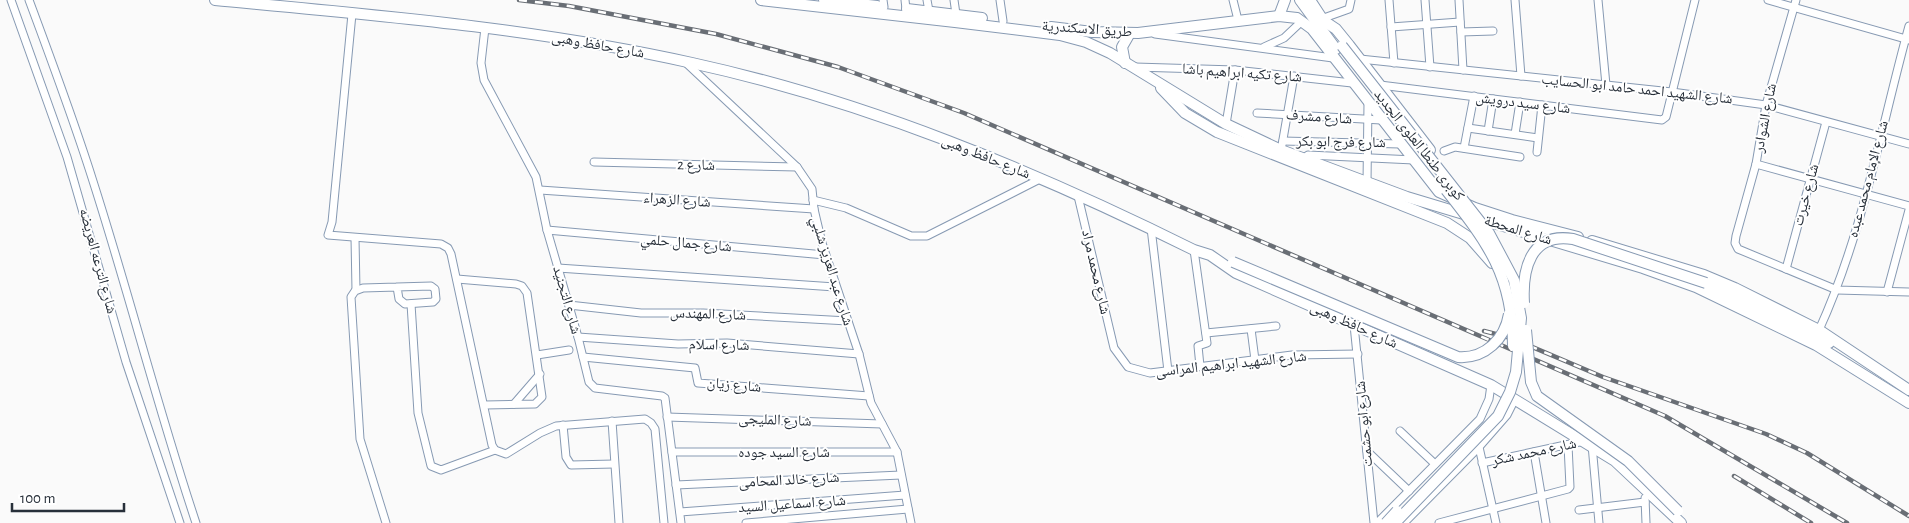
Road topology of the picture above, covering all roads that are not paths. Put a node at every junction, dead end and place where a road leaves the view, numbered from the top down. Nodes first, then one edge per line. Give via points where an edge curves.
1 (11, 0) edge
2 (29, 0) edge
3 (215, 0) edge
4 (762, 0) edge
5 (824, 0) edge
6 (928, 0) edge
7 (954, 0) edge
8 (1000, 0) edge
9 (1233, 0) edge
10 (1285, 0) edge
11 (1300, 0) edge
12 (1310, 0) edge
13 (1351, 0) edge
14 (1389, 0) edge
15 (1425, 0) edge
16 (1459, 0) edge
17 (1515, 0) edge
18 (1598, 0) edge
19 (1695, 0) edge
20 (1768, 0) edge
21 (1796, 0) edge
22 (883, 3) edge
23 (906, 5) edge
24 (1793, 8) junction
25 (928, 12) junction
26 (352, 14) junction
27 (956, 14) junction
28 (1279, 16) junction
29 (1321, 19) junction
30 (1238, 20) junction
31 (1003, 21) junction
32 (1302, 21) junction
33 (1460, 22) junction
34 (1427, 24) junction
35 (1909, 26) edge
36 (1391, 27) junction
37 (484, 28) junction
38 (1493, 31) dead end
39 (1461, 32) junction
40 (1147, 33) junction
41 (1130, 34) junction
42 (1907, 39) edge
43 (1261, 48) junction
44 (1337, 51) junction
45 (1360, 59) junction
46 (684, 61) junction
47 (1394, 63) junction
48 (1128, 65) junction
49 (1430, 67) junction
50 (1235, 70) junction
51 (1463, 70) junction
52 (1294, 76) junction
53 (1521, 76) junction
54 (1158, 83) junction
55 (1352, 83) junction
56 (1380, 85) junction
57 (1606, 85) junction
58 (1672, 92) junction
59 (1474, 96) junction
60 (1493, 98) junction
61 (1520, 102) junction
62 (1368, 103) junction
63 (1766, 104) junction
64 (1542, 105) junction
65 (1257, 113) dead end
66 (1287, 115) junction
67 (1367, 120) junction
68 (1381, 120) junction
69 (1826, 122) junction
70 (1226, 124) junction
71 (1468, 128) junction
72 (1488, 131) junction
73 (1515, 134) junction
74 (1880, 136) junction
75 (1538, 138) junction
76 (1367, 143) junction
77 (1400, 144) junction
78 (1909, 144) edge
79 (1282, 146) junction
80 (1464, 148) junction
81 (1444, 151) dead end
82 (1537, 152) dead end
83 (1367, 157) junction
84 (1520, 157) dead end
85 (1303, 159) junction
86 (1414, 160) junction
87 (594, 162) dead end
88 (1756, 164) junction
89 (797, 168) junction
90 (1040, 179) junction
91 (1811, 179) junction
92 (1367, 183) junction
93 (540, 190) junction
94 (1440, 192) junction
95 (1866, 194) junction
96 (1078, 196) junction
97 (813, 200) junction
98 (1434, 205) junction
99 (1909, 206) edge
100 (1475, 208) junction
101 (814, 209) junction
102 (1909, 210) edge
103 (1151, 228) junction
104 (547, 230) junction
105 (355, 238) junction
106 (1194, 250) junction
107 (825, 255) junction
108 (1210, 255) junction
109 (558, 268) junction
110 (1786, 269) junction
111 (457, 279) junction
112 (1505, 282) junction
113 (397, 287) junction
114 (835, 287) junction
115 (356, 290) junction
116 (1837, 290) junction
117 (1886, 292) junction
118 (1909, 292) edge
119 (1509, 303) junction
120 (411, 304) junction
121 (569, 305) junction
122 (848, 321) junction
123 (1354, 325) junction
124 (1276, 326) dead end
125 (1252, 329) junction
126 (1819, 330) junction
127 (1206, 333) junction
128 (578, 337) junction
129 (1114, 348) joint
130 (568, 350) dead end
131 (859, 354) junction
132 (1358, 354) junction
133 (537, 355) junction
134 (583, 357) junction
135 (1255, 360) junction
136 (1868, 362) junction
137 (1200, 366) junction
138 (1168, 371) junction
139 (540, 374) junction
140 (1491, 385) junction
141 (1909, 390) edge
142 (869, 396) junction
143 (1515, 399) junction
144 (1909, 403) edge
145 (514, 404) junction
146 (485, 405) junction
147 (667, 416) junction
148 (612, 420) junction
149 (882, 424) junction
150 (563, 425) junction
151 (1400, 431) dead end
152 (1589, 443) junction
153 (1568, 445) junction
154 (1478, 447) junction
155 (495, 450) junction
156 (1367, 451) junction
157 (672, 452) junction
158 (897, 452) junction
159 (1534, 452) junction
160 (1482, 463) junction
161 (614, 464) junction
162 (1435, 464) junction
163 (901, 475) junction
164 (676, 485) junction
165 (1645, 488) junction
166 (1409, 491) junction
167 (905, 495) junction
168 (1542, 496) junction
169 (1645, 502) junction
170 (1597, 508) junction
171 (908, 509) junction
172 (1493, 509) junction
173 (1579, 510) dead end
174 (680, 512) junction
175 (180, 523) edge
176 (196, 523) edge
177 (386, 523) edge
178 (619, 523) edge
179 (664, 523) edge
180 (681, 523) edge
181 (746, 523) edge
182 (911, 523) edge
183 (1376, 523) edge
184 (1386, 523) edge
185 (1395, 523) edge
186 (1404, 523) edge
187 (1439, 523) edge
188 (1496, 523) edge
189 (1546, 523) edge
190 (1599, 523) edge
191 (1646, 523) edge
192 (1681, 523) edge
193 (1688, 523) edge

1 - 175 street, شارع الترعه العريضه via 67,157 126,362
2 - 176 street, شارع الترعه العريضه via 93,179
3 - 26 main road, شارع حافظ وهبى
4 - 48 main road, طريق الاسكندرية via 1060,35 1092,44
5 - 22 main road, طريق الاسكندرية
6 - 25 street
7 - 27 street
8 - 31 street
9 - 30 street
10 - 28 main road
11 - 44 main road
12 - 29 main road
13 - 29 street via 1349,9
14 - 36 street
15 - 34 street
16 - 33 street
17 - 53 street
18 - 57 street
19 - 58 street
20 - 24 street
21 - 24 street, شارع الشوادر
22 - 23 main road, طريق الاسكندرية
23 - 25 main road, طريق الاسكندرية
24 - 42 street
24 - 63 street, شارع الشوادر
25 - 27 main road, طريق الاسكندرية
26 - 37 main road, شارع حافظ وهبى
26 - 105 street via 328,235
27 - 31 main road, طريق الاسكندرية
28 - 30 main road, طريق الاسكندرية
28 - 32 main road, طريق الاسكندرية
29 - 44 main road
29 - 45 main road via 1336,29
30 - 40 main road, طريق الاسكندرية
31 - 41 main road, طريق الاسكندرية
32 - 43 street via 1284,38
32 - 44 main road
33 - 34 street
33 - 39 street
34 - 36 street
34 - 49 street
35 - 42 street, شارع الإمام محمد عبده
36 - 47 street
37 - 46 main road, شارع حافظ وهبى via 591,43
37 - 93 street, شارع التجنيد via 480,63 484,80 530,163
38 - 39 street
39 - 51 street
40 - 41 main road, طريق الاسكندرية
40 - 43 street
41 - 48 main road via 1122,47
42 - 74 street, شارع الإمام محمد عبده
43 - 44 street
44 - 55 main road
44 - 112 main road, كوبرى طنطا العلوى الجديد, bridge via 1477,231
44 - 185 main road, كوبرى طنطا العلوى الجديد, bridge via 1489,233 1514,280 1521,318 1516,372 1498,416
45 - 47 street, شارع الشهيد احمد حامد ابو الحسايب
45 - 56 main road
46 - 89 street, شارع عبد العزيز شلبي
46 - 90 main road, شارع حافظ وهبى via 844,105 1001,161
47 - 49 street, شارع الشهيد احمد حامد ابو الحسايب
48 - 50 street, شارع تكيه ابراهيم باشا
48 - 54 main road, شارع المحطة
49 - 51 street, شارع الشهيد احمد حامد ابو الحسايب
50 - 52 street, شارع تكيه ابراهيم باشا
50 - 70 street
51 - 53 street, شارع الشهيد احمد حامد ابو الحسايب
52 - 55 street, شارع تكيه ابراهيم باشا
52 - 66 street
53 - 57 street, شارع الشهيد احمد حامد ابو الحسايب
54 - 70 main road, شارع المحطة
54 - 112 main road, bridge via 1185,113 1218,132 1460,230 1482,248
55 - 62 main road
56 - 59 street, شارع سيد درويش
56 - 100 main road
57 - 58 street, شارع الشهيد احمد حامد ابو الحسايب
58 - 63 street, شارع الشهيد احمد حامد ابو الحسايب
58 - 64 street, شارع سيد درويش via 1666,117 1657,120
59 - 60 street, شارع سيد درويش
59 - 71 street
60 - 61 street, شارع سيد درويش
60 - 72 street
61 - 64 street, شارع سيد درويش
61 - 73 street
62 - 67 street
62 - 68 main road
63 - 69 street, شارع الشهيد احمد حامد ابو الحسايب
63 - 88 street, شارع الشوادر
64 - 75 street
65 - 66 street, شارع مشرف
66 - 67 street, شارع مشرف
66 - 79 street
67 - 68 street, شارع مشرف
67 - 76 street
68 - 77 main road
69 - 74 street, شارع الشهيد احمد حامد ابو الحسايب
69 - 91 street, شارع خيرت
70 - 79 main road, شارع المحطة
71 - 72 street
71 - 80 street
72 - 73 street
73 - 75 street
74 - 78 street, شارع الشهيد احمد حامد ابو الحسايب
74 - 95 street, شارع الإمام محمد عبده
75 - 82 street
76 - 77 street, شارع فرج ابو بكر
76 - 79 street, شارع فرج ابو بكر
76 - 83 street
77 - 86 main road
79 - 85 main road, شارع المحطة
80 - 81 street via 1451,147
80 - 84 street
83 - 85 street via 1308,155
83 - 86 street
83 - 92 street
85 - 92 main road, شارع المحطة
86 - 94 main road
87 - 89 street, شارع 2
88 - 91 street
88 - 110 street, شارع الشوادر via 1735,243 1738,249
89 - 97 street, شارع عبد العزيز شلبي via 809,182
90 - 96 main road, شارع حافظ وهبى
90 - 97 street via 928,236 911,236 846,208
91 - 95 street
91 - 110 street, شارع خيرت
92 - 98 main road, شارع المحطة
93 - 101 street, شارع الزهراء
93 - 104 street, شارع التجنيد
94 - 98 main road
94 - 100 main road, شارع المحطة
95 - 99 street
95 - 116 street, شارع الإمام محمد عبده
96 - 103 main road, شارع حافظ وهبى
96 - 129 street, شارع محمد مراد
97 - 101 street, شارع عبد العزيز شلبي
98 - 144 main road, شارع المحطة via 1696,287 1816,345
100 - 126 main road, شارع المحطة via 1710,277
101 - 107 street, شارع عبد العزيز شلبي
102 - 117 street
103 - 106 main road, شارع حافظ وهبى
103 - 138 street
104 - 107 street, شارع جمال حلمي
104 - 109 street, شارع التجنيد
105 - 111 street via 441,244 450,250
105 - 115 street
106 - 108 main road, شارع حافظ وهبى
106 - 127 street
107 - 114 street, شارع عبد العزيز شلبي
108 - 119 main road, bridge via 1458,357 1476,356 1495,343 1508,320
108 - 123 main road, شارع حافظ وهبى via 1236,273
109 - 114 street
109 - 121 street, شارع التجنيد
110 - 116 street
111 - 133 street via 516,284 524,288
111 - 146 street
112 - 119 main road, كوبرى طنطا العلوى الجديد, bridge
113 - 115 street
113 - 120 street via 400,301
113 - 120 street via 431,286 435,289 434,301
114 - 122 street, شارع عبد العزيز شلبي
115 - 177 street via 351,297 360,439
116 - 117 street
116 - 126 street, شارع الإمام محمد عبده
117 - 118 street
119 - 184 main road, كوبرى طنطا العلوى الجديد, bridge via 1513,346 1510,370 1497,405 1481,426
120 - 155 street via 418,413 431,466 441,470
121 - 122 street, شارع المهندس via 641,313
121 - 128 street, شارع التجنيد
122 - 131 street, شارع عبد العزيز شلبي
123 - 132 street, شارع ابو حشمت
123 - 140 main road, شارع حافظ وهبى
124 - 125 street
125 - 127 street
125 - 135 street
126 - 136 main road, شارع المحطة
127 - 137 street via 1207,344 1198,346
128 - 131 street, شارع اسلام via 678,344 727,343
128 - 134 street, شارع التجنيد
129 - 138 street, شارع الشهيد ابراهيم المراسى via 1122,362 1135,370 1150,373
130 - 133 street
131 - 142 street, شارع عبد العزيز شلبي
132 - 135 street, شارع الشهيد ابراهيم المراسى via 1292,355
132 - 156 street, شارع ابو حشمت
133 - 139 street
134 - 142 street, شارع زيان via 695,368 698,382
134 - 147 street, شارع التجنيد via 591,386 662,396
135 - 137 street, شارع الشهيد ابراهيم المراسى
136 - 141 main road, شارع المحطة
136 - 193 main road, bridge via 1706,283 1568,238 1541,246 1533,254 1523,282 1529,369 1535,392 1545,403 1628,460
137 - 138 street, شارع الشهيد ابراهيم المراسى
139 - 145 street
139 - 145 street via 541,399 535,404
140 - 143 main road, شارع حافظ وهبى
140 - 162 street via 1487,406 1480,419
142 - 149 street, شارع عبد العزيز شلبي
143 - 152 main road, شارع حافظ وهبى
143 - 154 street via 1506,415
145 - 146 street
146 - 155 street
147 - 149 street, شارع المليجى
147 - 157 street, شارع التجنيد
148 - 150 street
148 - 161 street
148 - 179 street via 642,418 654,426
149 - 158 street, شارع عبد العزيز شلبي
150 - 155 street via 540,433 506,454
150 - 161 street via 566,457 571,465
151 - 162 street
152 - 153 street, شارع محمد شكر
152 - 165 main road, شارع حافظ وهبى via 1622,466
152 - 170 street
153 - 159 street, شارع محمد شكر
153 - 168 street via 1570,487
154 - 160 street
154 - 186 street
156 - 166 street
156 - 183 street, شارع ابو حشمت
157 - 158 street, شارع السيد جوده
157 - 164 street, شارع التجنيد
158 - 163 street, شارع عبد العزيز شلبي
159 - 160 street, شارع محمد شكر
159 - 168 street
160 - 172 street
161 - 178 street
162 - 166 street
163 - 164 street, شارع خالد المحامى
163 - 167 street, شارع عبد العزيز شلبي
164 - 174 street, شارع التجنيد
165 - 169 street
165 - 192 main road, شارع حافظ وهبى
166 - 183 street
167 - 171 street, شارع عبد العزيز شلبي
167 - 174 street, شارع اسماعيل السيد
168 - 172 street
168 - 189 street
169 - 170 street
169 - 191 street
170 - 173 street
170 - 190 street
171 - 181 street
171 - 182 street, شارع عبد العزيز شلبي
172 - 187 street
172 - 188 street
174 - 180 street, شارع التجنيد

